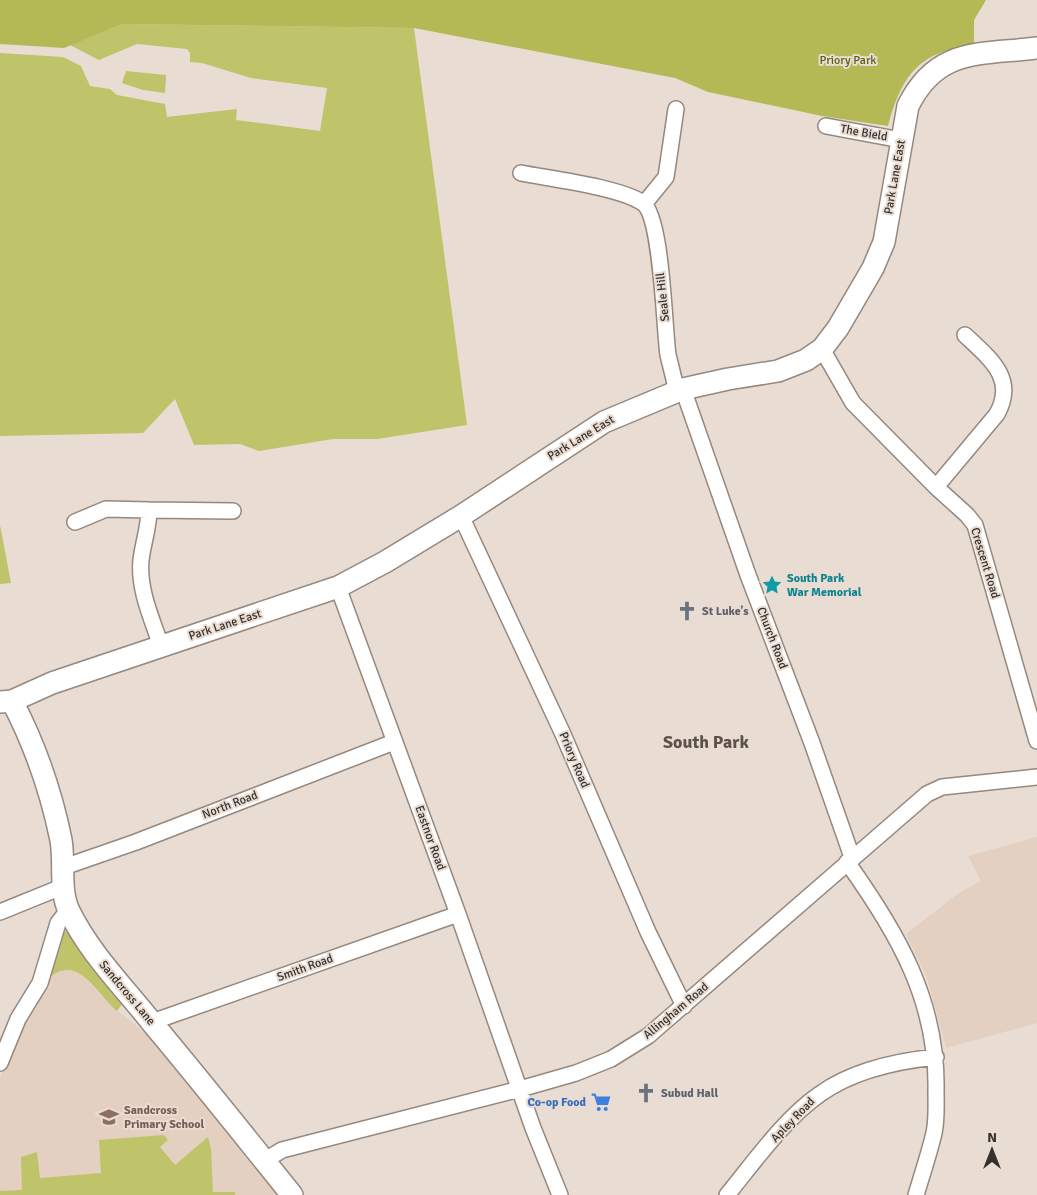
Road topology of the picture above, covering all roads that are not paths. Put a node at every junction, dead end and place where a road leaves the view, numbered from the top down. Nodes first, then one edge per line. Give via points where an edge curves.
1 (1037, 48) edge
2 (676, 109) dead end
3 (826, 126) dead end
4 (901, 140) junction
5 (521, 173) dead end
6 (644, 204) junction
7 (965, 335) dead end
8 (822, 349) junction
9 (680, 391) junction
10 (936, 487) junction
11 (148, 510) junction
12 (233, 511) dead end
13 (461, 516) junction
14 (75, 522) dead end
15 (338, 587) junction
16 (161, 646) junction
17 (6, 702) edge
18 (1037, 741) edge
19 (394, 742) junction
20 (1037, 777) edge
21 (849, 859) junction
22 (64, 876) junction
23 (68, 910) junction
24 (0, 912) edge
25 (458, 914) junction
26 (684, 1006) junction
27 (152, 1022) junction
28 (936, 1056) junction
29 (0, 1063) edge
30 (520, 1090) junction
31 (264, 1161) junction
32 (292, 1195) edge
33 (560, 1195) edge
34 (727, 1195) edge
35 (916, 1195) edge

1 - 4 street, Park Lane East via 967,56 942,64 915,92 908,106
2 - 6 street via 666,177
3 - 4 street, The Bield
4 - 8 street, Park Lane East via 884,242 873,268
5 - 6 street via 619,193
6 - 9 street, Seale Hill via 654,229 668,354
7 - 10 street via 1000,371 1004,386 1002,405
8 - 9 street, Park Lane East via 806,360 778,371
8 - 10 street, Crescent Road via 853,403
9 - 13 street, Park Lane East via 604,422
9 - 21 street, Church Road via 812,743
10 - 18 street, Crescent Road via 975,525
11 - 12 street
11 - 14 street via 106,510
11 - 16 street via 141,577
13 - 15 street, Park Lane East
13 - 26 street, Priory Road
15 - 16 street, Park Lane East
15 - 19 street, Eastnor Road
16 - 17 street, Park Lane East
17 - 22 street, Sandcross Lane via 40,764 54,811
19 - 22 street, North Road via 136,842
19 - 25 street, Eastnor Road
20 - 21 street, Allingham Road via 934,790 914,803
21 - 26 street, Allingham Road
21 - 28 street, Church Road via 911,967 924,1004
22 - 23 street, Sandcross Lane
22 - 24 street, North Road
23 - 27 street, Sandcross Lane via 101,964
23 - 29 street via 58,923 40,983 18,1019
25 - 27 street, Smith Road
25 - 30 street, Eastnor Road
26 - 30 street, Allingham Road via 648,1036 611,1059
27 - 31 street, Sandcross Lane
28 - 34 street, Apley Road via 883,1067 821,1092 791,1120
28 - 35 street, Church Road via 934,1131
30 - 31 street, Allingham Road via 282,1150
30 - 33 street, Eastnor Road
31 - 32 street, Sandcross Lane

